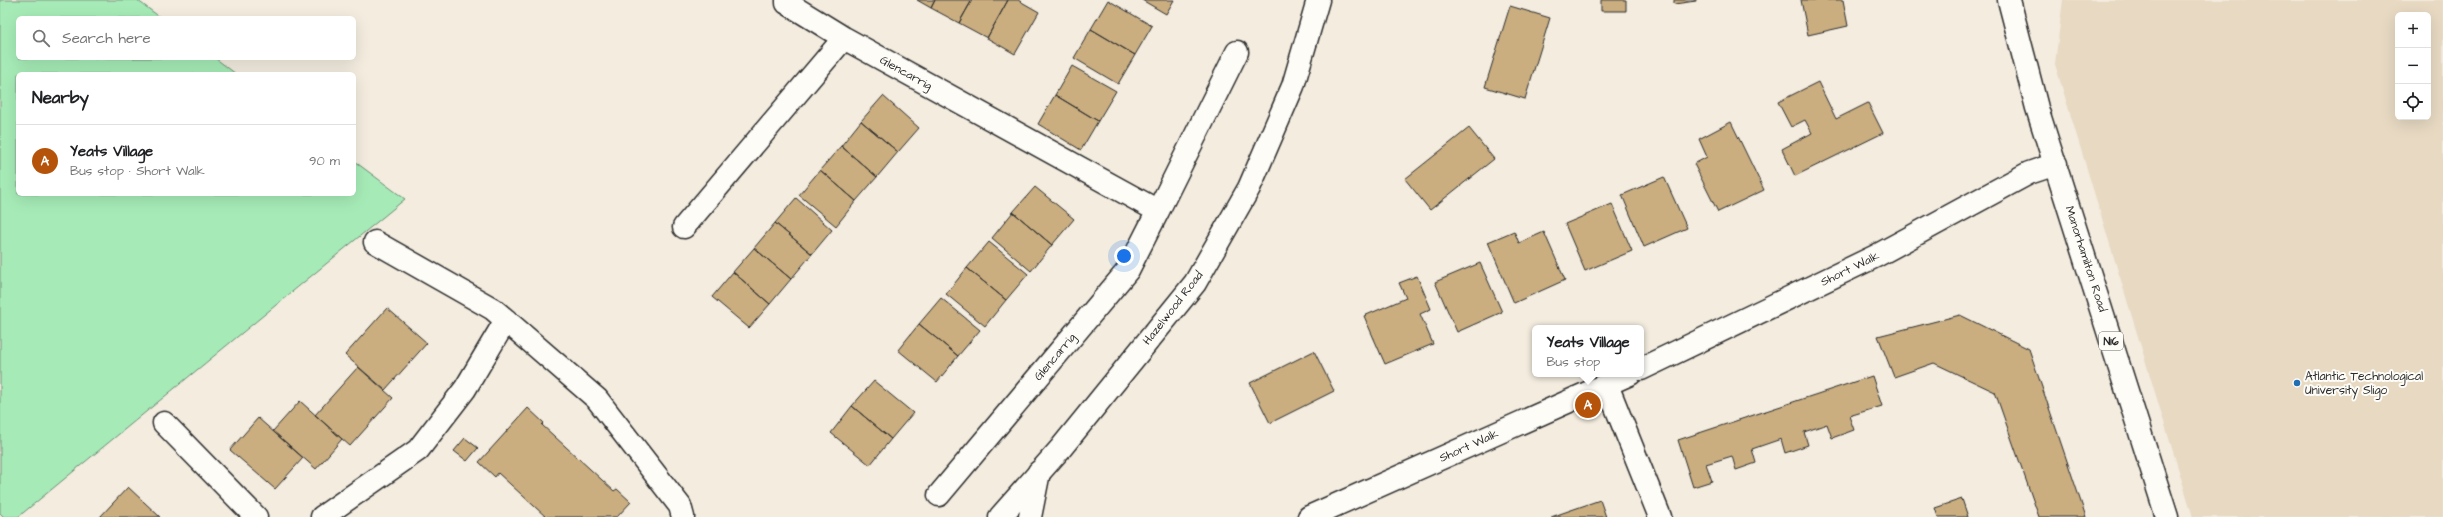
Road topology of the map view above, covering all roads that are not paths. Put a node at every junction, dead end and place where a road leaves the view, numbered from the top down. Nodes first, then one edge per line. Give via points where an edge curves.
1 (1318, 0) edge
2 (2009, 0) edge
3 (785, 1) edge
4 (844, 38) junction
5 (1236, 52) dead end
6 (2056, 164) junction
7 (1158, 211) junction
8 (684, 227) dead end
9 (375, 242) dead end
10 (506, 320) junction
11 (1644, 368) edge
12 (1624, 377) edge
13 (1607, 385) junction
14 (164, 423) dead end
15 (1039, 472) junction
16 (939, 496) dead end
17 (256, 517) edge
18 (322, 517) edge
19 (683, 517) edge
20 (1000, 517) edge
21 (1030, 517) edge
22 (1309, 517) edge
23 (1660, 517) edge
24 (2167, 517) edge

1 - 15 main road, Hazelwood Road via 1292,86 1249,188 1195,283
2 - 6 main road, Manorhamilton Road / N16 via 2037,108
3 - 4 main road, Glencarrig
4 - 7 main road, Glencarrig
4 - 8 main road
5 - 7 main road, Glencarrig
6 - 11 main road, Short Walk via 2034,171 1876,256
6 - 24 main road, Manorhamilton Road / N16
7 - 16 main road, Glencarrig via 1128,270
9 - 10 main road via 493,309
10 - 18 main road via 465,389 418,450
10 - 19 main road via 597,399 680,506
12 - 13 main road, Short Walk
13 - 22 main road, Short Walk
13 - 23 main road
14 - 17 main road
15 - 20 main road, Hazelwood Road
15 - 21 main road

